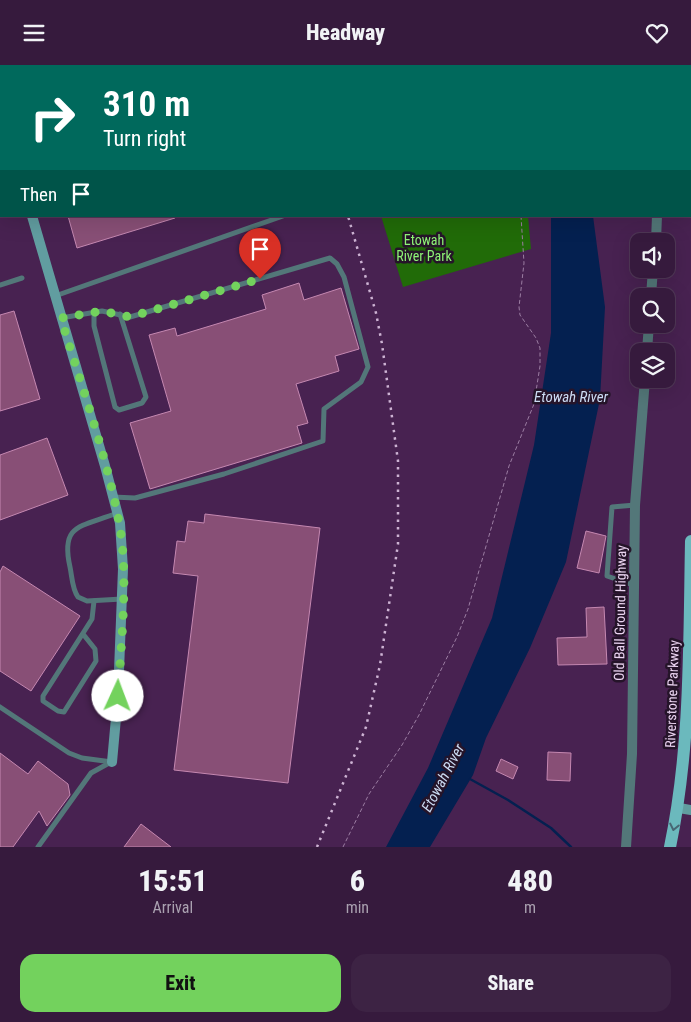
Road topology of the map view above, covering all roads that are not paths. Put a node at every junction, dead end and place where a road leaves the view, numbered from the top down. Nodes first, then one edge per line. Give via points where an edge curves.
1 (32, 217) edge
2 (280, 217) edge
3 (658, 217) edge
4 (657, 233) edge
5 (22, 278) dead end
6 (0, 285) edge
7 (54, 297) junction
8 (94, 312) junction
9 (120, 314) junction
10 (61, 318) junction
11 (644, 388) edge
12 (113, 497) junction
13 (635, 505) junction
14 (117, 513) junction
15 (691, 541) edge
16 (633, 585) junction
17 (122, 599) junction
18 (94, 601) junction
19 (83, 634) junction
20 (0, 707) edge
21 (112, 762) junction
22 (685, 809) edge
23 (38, 847) edge
24 (626, 847) edge
25 (670, 847) edge

1 - 7 street
2 - 7 lane
3 - 4 street
5 - 6 lane
7 - 10 street
8 - 9 lane
8 - 9 lane via 94,326 119,410 142,403 146,397
8 - 10 lane
9 - 12 lane via 130,317 330,259 344,277 368,367 361,382 324,409 323,441 162,490 135,497
10 - 12 street
11 - 13 street, Old Ball Ground Highway
12 - 14 street
13 - 16 street, Old Ball Ground Highway
13 - 16 lane via 612,507 607,575
14 - 17 street via 123,569
14 - 18 lane via 78,528 66,541 76,594 84,601
15 - 22 main road, Riverstone Parkway
16 - 24 street, Old Ball Ground Highway via 632,754
17 - 18 lane
17 - 21 street
18 - 19 lane via 92,619
19 - 19 lane via 43,696 43,701 58,711 64,712 96,661 95,649
20 - 21 lane via 69,753
21 - 23 lane via 92,773
22 -> 25 main road, Riverstone Parkway

